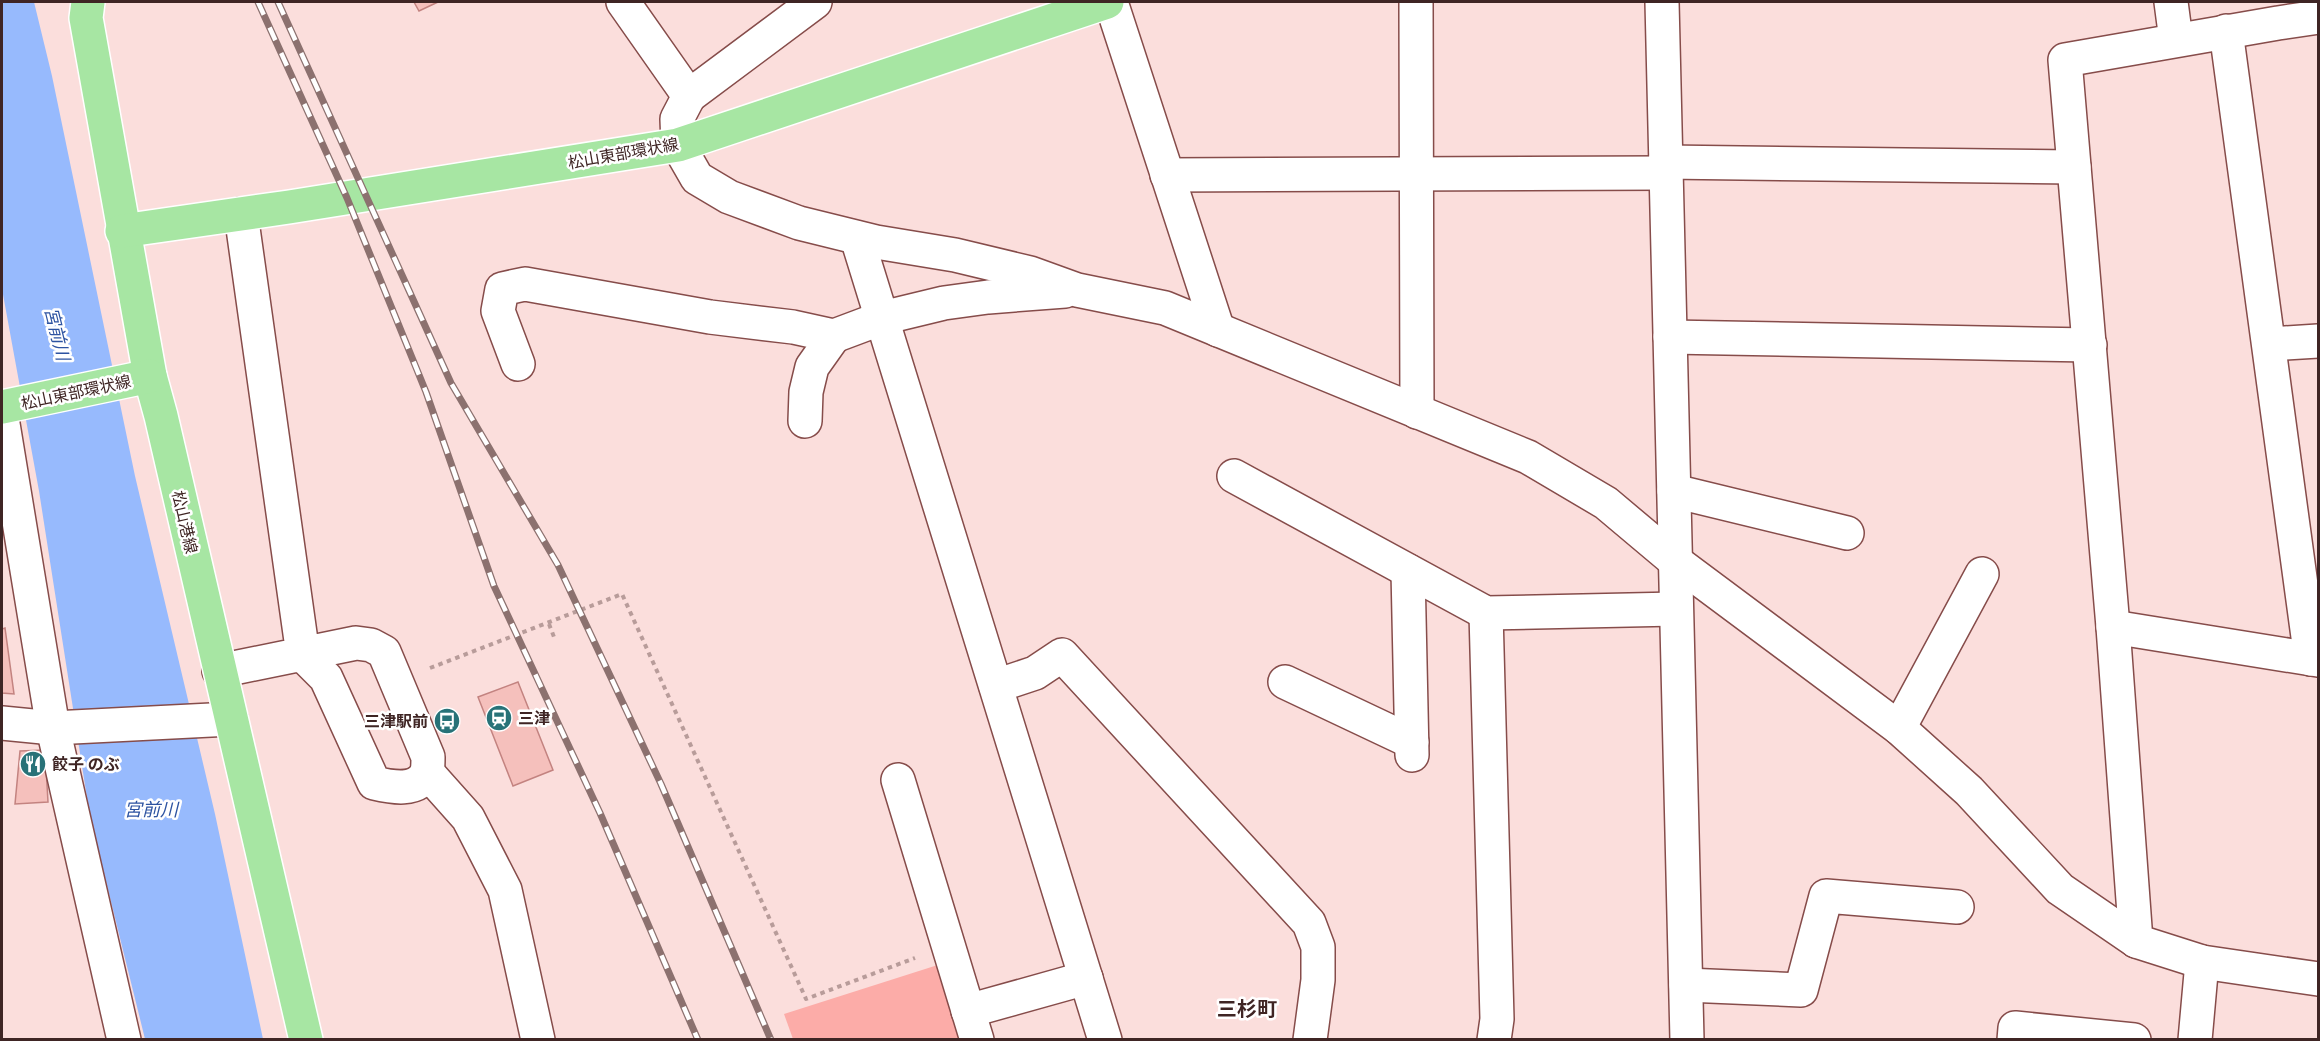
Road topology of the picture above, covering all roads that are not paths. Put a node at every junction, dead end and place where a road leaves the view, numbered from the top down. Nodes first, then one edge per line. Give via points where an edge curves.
1 (88, 2) edge
2 (623, 2) edge
3 (814, 2) edge
4 (1109, 2) edge
5 (1416, 2) edge
6 (1662, 2) edge
7 (2171, 2) edge
8 (2284, 12) edge
9 (2319, 17) edge
10 (2226, 31) junction
11 (2176, 40) junction
12 (689, 96) junction
13 (678, 145) junction
14 (2074, 167) junction
15 (1666, 168) junction
16 (1415, 174) junction
17 (1167, 176) junction
18 (241, 214) junction
19 (122, 231) junction
20 (857, 238) junction
21 (1077, 290) junction
22 (882, 318) junction
23 (1218, 330) junction
24 (834, 336) junction
25 (1670, 337) junction
26 (2319, 341) edge
27 (2270, 344) junction
28 (2090, 345) junction
29 (518, 364) dead end
30 (136, 380) junction
31 (9, 409) edge
32 (1417, 412) junction
33 (806, 421) dead end
34 (1234, 477) dead end
35 (1674, 491) junction
36 (1847, 533) dead end
37 (1675, 561) junction
38 (1408, 571) junction
39 (1982, 574) dead end
40 (1676, 609) junction
41 (1486, 613) junction
42 (2113, 627) junction
43 (303, 655) junction
44 (2315, 660) edge
45 (219, 671) junction
46 (1285, 682) dead end
47 (996, 686) junction
48 (231, 719) junction
49 (2, 723) edge
50 (65, 727) junction
51 (1899, 728) junction
52 (427, 772) junction
53 (898, 780) dead end
54 (1957, 907) dead end
55 (2136, 941) junction
56 (2202, 962) junction
57 (1086, 978) junction
58 (2319, 979) edge
59 (1686, 985) junction
60 (973, 1025) edge
61 (124, 1040) edge
62 (306, 1040) edge
63 (538, 1040) edge
64 (1105, 1040) edge
65 (1310, 1040) edge
66 (1494, 1040) edge
67 (1687, 1040) edge
68 (2014, 1040) edge
69 (2133, 1040) edge
70 (2195, 1040) edge

1 - 19 main road, 松山港線 via 86,18
2 - 12 street
3 - 12 street
4 - 13 main road, 松山東部環状線
4 - 17 street
5 - 16 street
6 - 15 street
7 - 11 street
8 - 9 street
8 - 10 street
10 - 11 street
10 - 27 street
11 - 14 street via 2065,60
12 - 13 street via 677,119
13 - 18 main road, 松山東部環状線
13 - 20 street via 697,178 729,197 799,223
14 - 15 street
14 - 28 street
15 - 16 street
15 - 25 street
16 - 17 street
16 - 32 street
17 - 23 street
18 - 19 main road, 松山東部環状線
18 - 43 street
19 - 30 main road, 松山港線
20 - 21 street via 955,255 1030,273
20 - 22 street
21 - 22 street via 944,303
21 - 23 street via 1165,308
22 - 24 street
22 - 47 street
23 - 32 street
24 - 29 street via 525,284 502,289 498,311
24 - 33 street via 812,368 806,392
25 - 28 street
25 - 35 street
26 - 27 street
27 - 44 street
28 - 42 street
30 - 31 main road, 松山東部環状線
30 - 45 main road, 松山港線 via 160,416
31 - 50 street
32 - 37 street via 1528,457 1606,503
34 - 38 street
35 - 36 street
35 - 37 street
37 - 40 street
37 - 51 street
38 - 41 street
38 - 46 street via 1412,749
39 - 51 street
40 - 41 street
40 - 59 street
41 - 66 street via 1497,1019
42 - 44 street
42 - 55 street
43 - 45 street
43 - 52 street via 326,678 374,783 395,788 416,784
43 - 52 street via 356,643 384,652 428,757
45 - 48 main road, 松山港線
47 - 57 street
47 - 65 street via 1035,673 1062,655 1309,924 1318,947
48 - 50 street
48 - 62 main road, 松山港線
49 - 50 street
50 - 61 street
51 - 55 street via 1969,791 2060,889
52 - 63 street via 468,818 505,890
53 - 60 street
54 - 59 street via 1826,896 1801,990
55 - 56 street
56 - 58 street
56 - 70 street
57 - 60 street
57 - 64 street
59 - 67 street
68 - 69 street via 2014,1028

